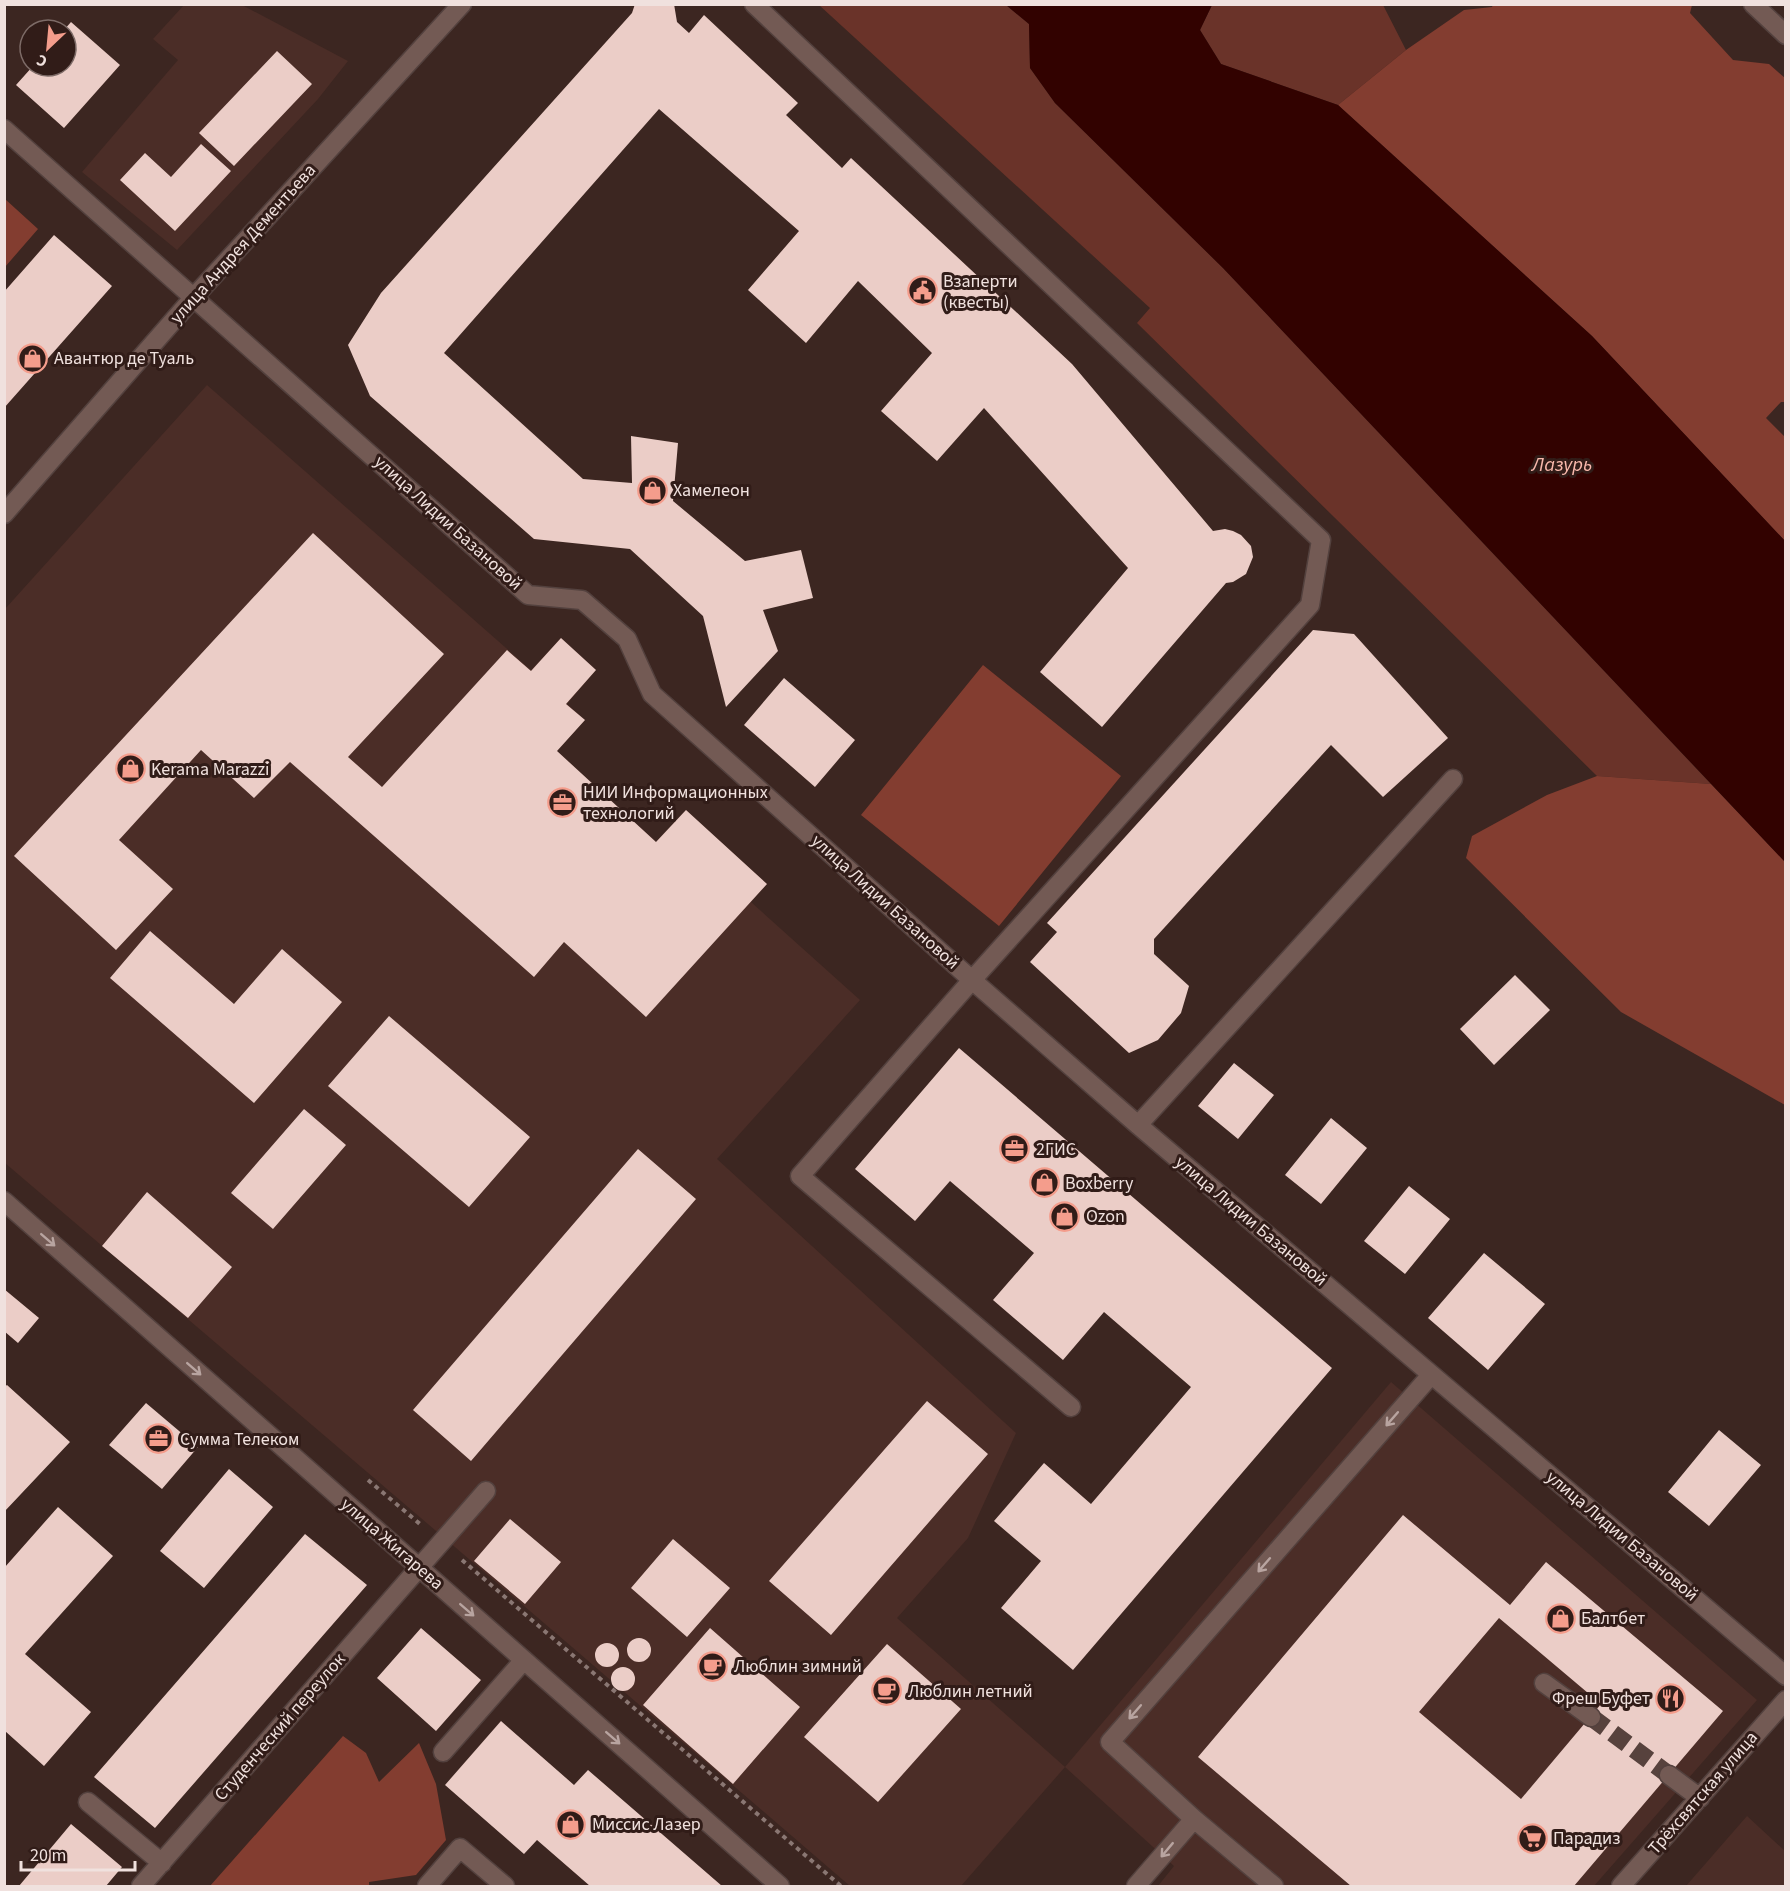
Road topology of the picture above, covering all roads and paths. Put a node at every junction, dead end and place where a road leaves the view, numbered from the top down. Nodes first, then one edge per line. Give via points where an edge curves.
1 (462, 4) edge
2 (754, 4) edge
3 (1753, 4) edge
4 (1785, 35) edge
5 (4, 129) edge
6 (194, 297) junction
7 (6, 511) edge
8 (1453, 779) dead end
9 (972, 980) junction
10 (1138, 1125) junction
11 (4, 1202) edge
12 (1431, 1375) junction
13 (1071, 1407) dead end
14 (486, 1491) dead end
15 (419, 1568) junction
16 (524, 1660) junction
17 (1785, 1676) edge
18 (1544, 1683) dead end
19 (1785, 1700) edge
20 (1591, 1717) tunnel mouth
21 (443, 1752) dead end
22 (1669, 1775) tunnel mouth
23 (1700, 1798) junction
24 (88, 1802) dead end
25 (1194, 1819) junction
26 (162, 1863) junction
27 (772, 1884) edge
28 (141, 1887) edge
29 (427, 1887) edge
30 (505, 1887) edge
31 (1137, 1887) edge
32 (1274, 1887) edge
33 (1621, 1887) edge

1 - 6 street, улица Андрея Дементьева
2 - 9 street via 1322,540 1310,605
3 - 4 street
5 - 6 street, улица Лидии Базановой
6 - 7 street, улица Андрея Дементьева
6 - 9 street, улица Лидии Базановой via 528,595 582,600 627,639 652,694
8 - 10 street
9 - 10 street, улица Лидии Базановой
9 - 13 street via 800,1176
10 - 12 street, улица Лидии Базановой
11 -> 15 street, улица Жигарева
12 - 17 street, улица Лидии Базановой
12 -> 25 street via 1110,1742
14 - 15 street, Студенческий переулок
15 -> 16 street, улица Жигарева
15 - 26 street, Студенческий переулок
16 - 21 street
16 -> 27 street, улица Жигарева
18 - 20 street
19 - 23 street, Трёхсвятская улица
22 - 23 street
23 - 33 street, Трёхсвятская улица
24 - 26 street
25 -> 31 street
25 - 32 street
26 - 28 street, Студенческий переулок
29 - 30 street via 460,1848

